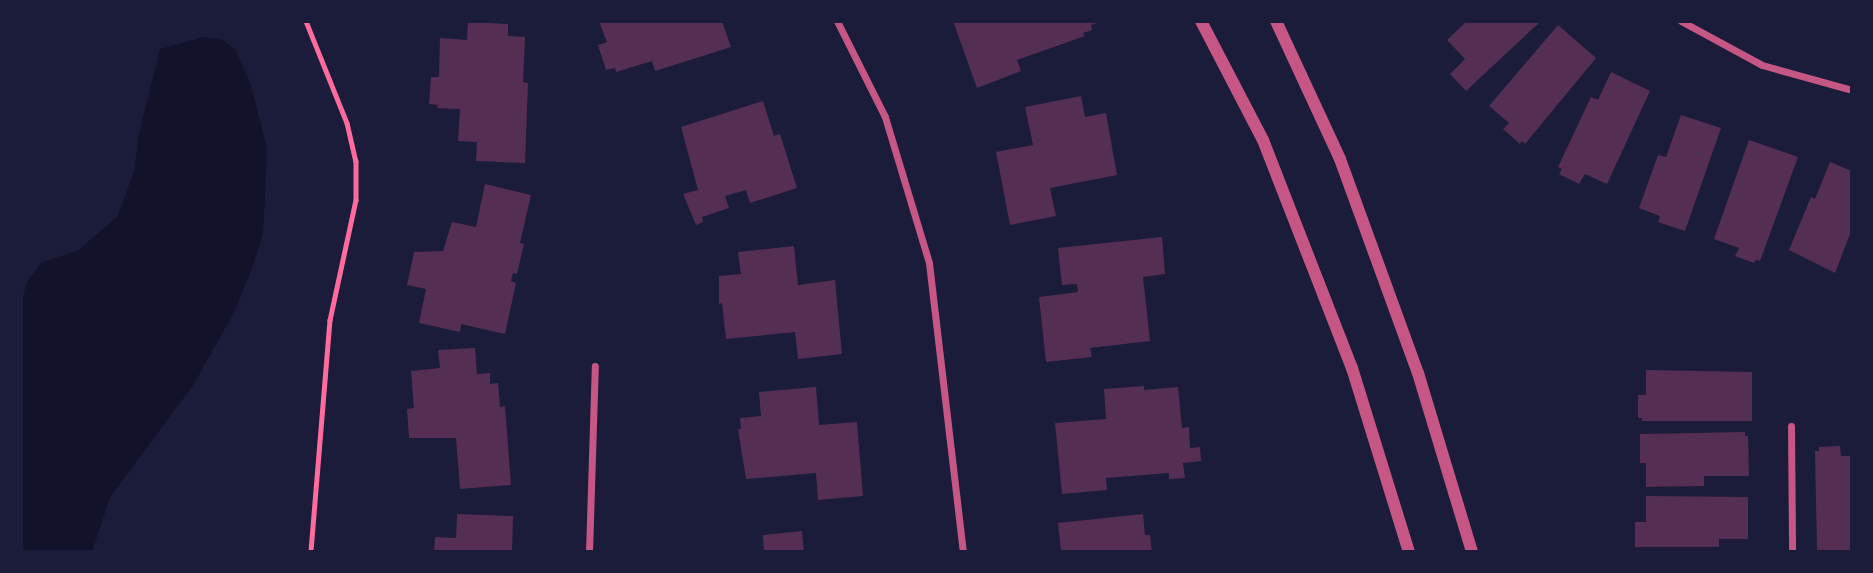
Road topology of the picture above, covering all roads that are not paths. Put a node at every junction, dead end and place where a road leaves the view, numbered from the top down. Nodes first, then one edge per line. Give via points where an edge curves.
1 (837, 21) edge
2 (1201, 21) edge
3 (1276, 21) edge
4 (1681, 21) edge
5 (1852, 90) edge
6 (595, 366) dead end
7 (1791, 426) dead end
8 (589, 552) edge
9 (963, 552) edge
10 (1409, 552) edge
11 (1472, 552) edge
12 (1792, 552) edge

1 - 9 street via 885,117 929,263
2 - 10 street via 1263,140 1352,368
3 - 11 street via 1340,159 1418,373
4 - 5 street via 1762,65
6 - 8 street
7 - 12 street

